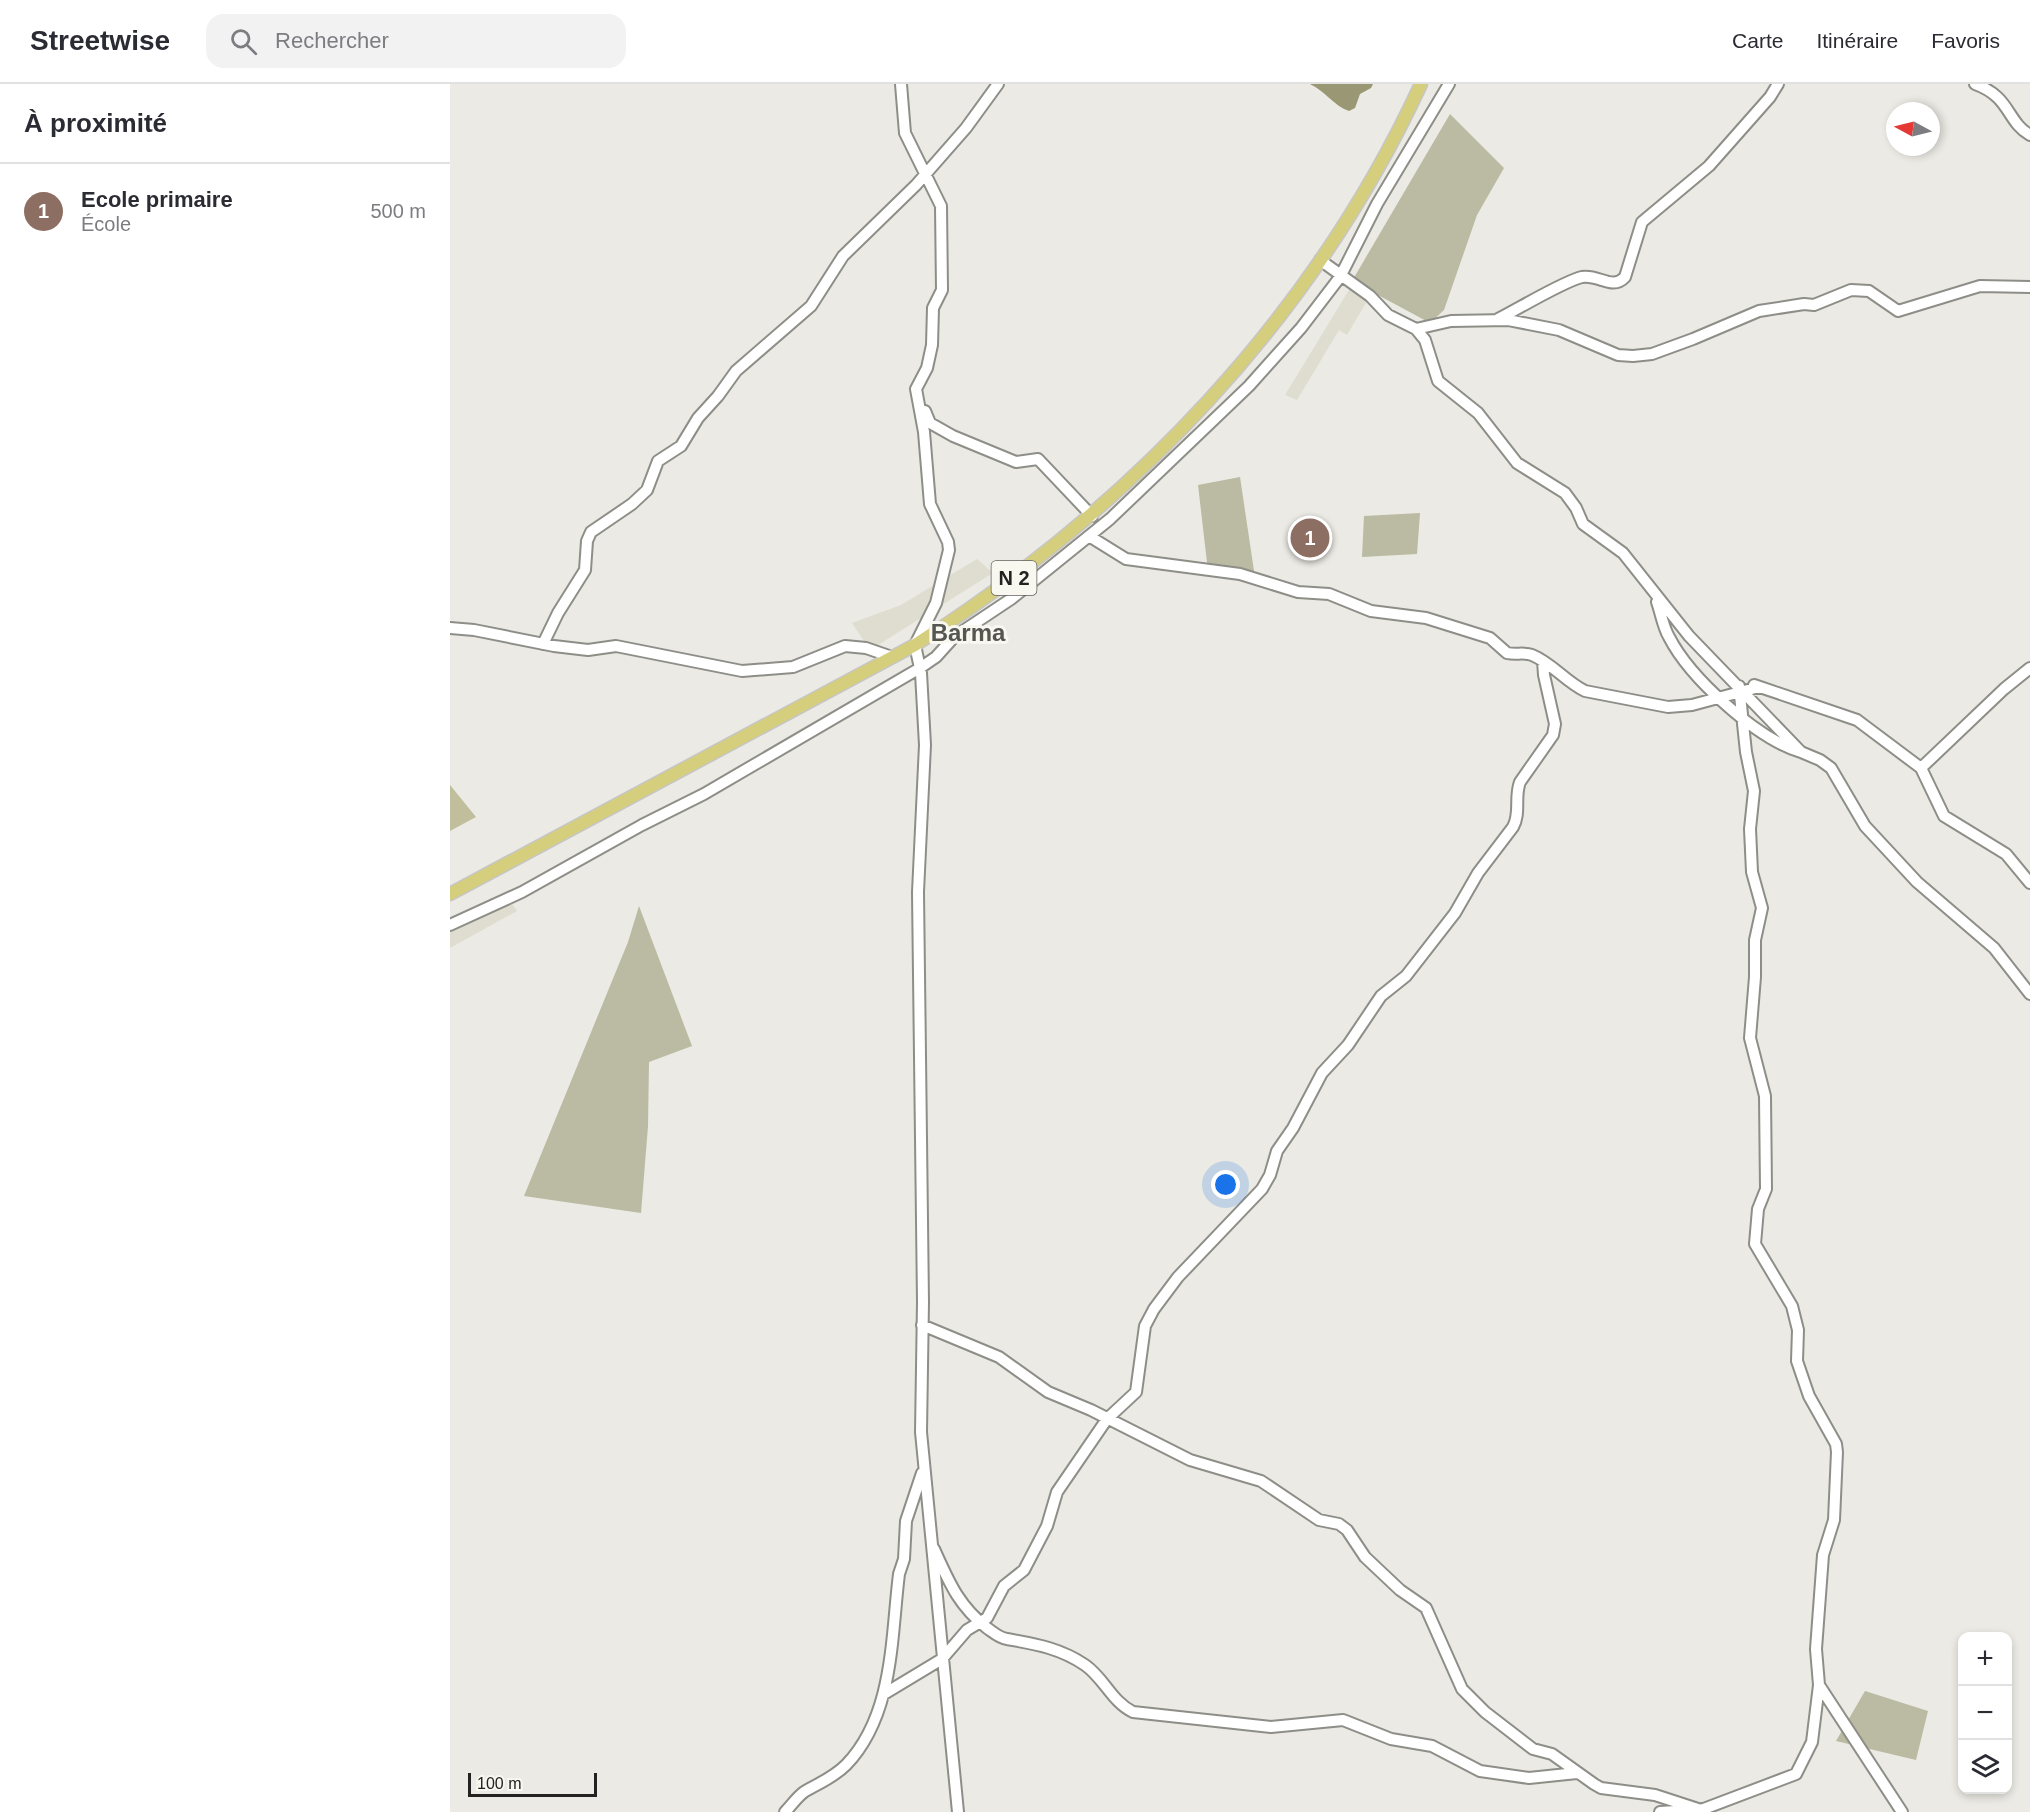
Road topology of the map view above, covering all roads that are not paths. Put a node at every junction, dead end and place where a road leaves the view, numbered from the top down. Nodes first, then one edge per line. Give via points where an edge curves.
1 (901, 84) edge
2 (998, 84) edge
3 (1422, 84) edge
4 (1449, 84) edge
5 (1778, 84) edge
6 (1975, 84) edge
7 (2030, 135) edge
8 (926, 174) junction
9 (1320, 260) junction
10 (1340, 277) junction
11 (2030, 286) edge
12 (1497, 319) junction
13 (1416, 329) junction
14 (918, 401) junction
15 (1092, 516) junction
16 (1089, 536) junction
17 (1655, 594) junction
18 (454, 630) edge
19 (543, 644) junction
20 (915, 645) junction
21 (892, 657) junction
22 (1543, 661) junction
23 (920, 668) junction
24 (2030, 668) edge
25 (1730, 677) junction
26 (1759, 687) junction
27 (1741, 690) junction
28 (1721, 698) junction
29 (1742, 718) junction
30 (1801, 752) junction
31 (1921, 768) junction
32 (2030, 883) edge
33 (450, 894) edge
34 (450, 925) edge
35 (2030, 994) edge
36 (922, 1325) junction
37 (1107, 1419) junction
38 (923, 1470) junction
39 (931, 1540) junction
40 (981, 1622) junction
41 (942, 1659) junction
42 (1819, 1685) junction
43 (884, 1694) junction
44 (1578, 1773) junction
45 (1704, 1811) edge
46 (785, 1812) edge
47 (958, 1812) edge
48 (1660, 1812) edge
49 (1902, 1812) edge

1 - 8 street via 905,133
2 - 8 street
3 - 9 main road, N 2 via 1379,166
4 - 10 street via 1377,204
5 - 12 street via 1709,166 1642,222 1620,282 1614,284 1592,276 1574,280
6 - 7 street via 1995,94
8 - 14 street via 941,206 942,290 933,308 932,345 927,368 917,383
8 - 19 street via 843,256 811,306 736,370 681,446 658,460 646,490 591,532 585,570
9 - 10 street
9 - 15 main road, N 2 via 1260,342 1192,420
10 - 13 street via 1370,296 1388,315
10 - 16 street via 1249,387
11 - 12 street via 1980,286 1898,311 1869,291 1851,290 1814,305 1759,311 1683,343 1633,356 1618,355 1559,330
12 - 13 street via 1451,321
13 - 17 street via 1425,340 1438,381 1478,413 1516,463 1565,493 1583,524 1623,553
14 - 15 street via 930,423 953,436 1017,462 1038,459
14 - 20 street via 930,504 949,550 936,603
15 - 20 main road, N 2 via 981,603
16 - 22 street via 1126,559 1240,574 1298,592 1329,594 1364,609 1426,618 1490,638 1508,653 1524,653
16 - 23 street via 1011,599 954,637
17 - 25 street
17 - 28 street via 1669,637 1705,685
18 - 19 street
19 - 21 street via 588,650 616,646 742,671 793,667 845,646
20 - 21 main road, N 2
20 - 23 street
21 - 33 main road, N 2
22 - 28 street via 1585,691 1668,707
22 - 37 street via 1555,724 1553,735 1520,782 1513,827 1478,873 1455,913 1406,976 1381,996 1348,1045 1322,1072 1277,1151 1262,1189 1178,1277 1154,1308 1145,1326 1136,1392
23 - 34 street via 704,794 522,892
23 - 36 street via 925,745 918,892
24 - 31 street
25 - 26 street
25 - 27 street
26 - 27 street
26 - 31 street via 1857,720
27 - 28 street
27 - 29 street
27 - 30 street
28 - 29 street
29 - 30 street via 1785,748
29 - 42 street via 1754,791 1750,829 1752,872 1762,908 1755,940 1749,1038 1765,1096 1766,1189 1758,1209 1755,1244 1792,1306 1798,1330 1797,1361 1809,1396 1837,1452 1834,1520 1823,1556 1816,1649
30 - 35 street via 1831,768 1865,826 1917,882 1994,948
31 - 32 street via 1944,816 2006,854
36 - 37 street via 999,1357 1048,1392
36 - 38 street
37 - 40 street via 1057,1492 1047,1526 1024,1570 1004,1586
37 - 44 street via 1190,1460 1261,1481 1319,1520 1347,1530 1365,1557 1426,1608 1462,1689 1485,1713 1533,1749 1552,1754
38 - 39 street
38 - 43 street via 906,1521
39 - 40 street via 953,1590 969,1613
39 - 41 street
40 - 41 street via 967,1630
40 - 44 street via 1005,1639 1026,1640 1064,1653 1097,1675 1121,1707 1147,1716 1270,1726 1342,1720 1391,1740 1432,1746 1480,1771 1529,1778
41 - 43 street
41 - 47 street
42 - 45 street via 1812,1742 1796,1774
42 - 49 street
43 - 46 street via 876,1721 849,1763 833,1778 802,1793
44 - 45 street via 1601,1788 1655,1795
45 - 48 street

